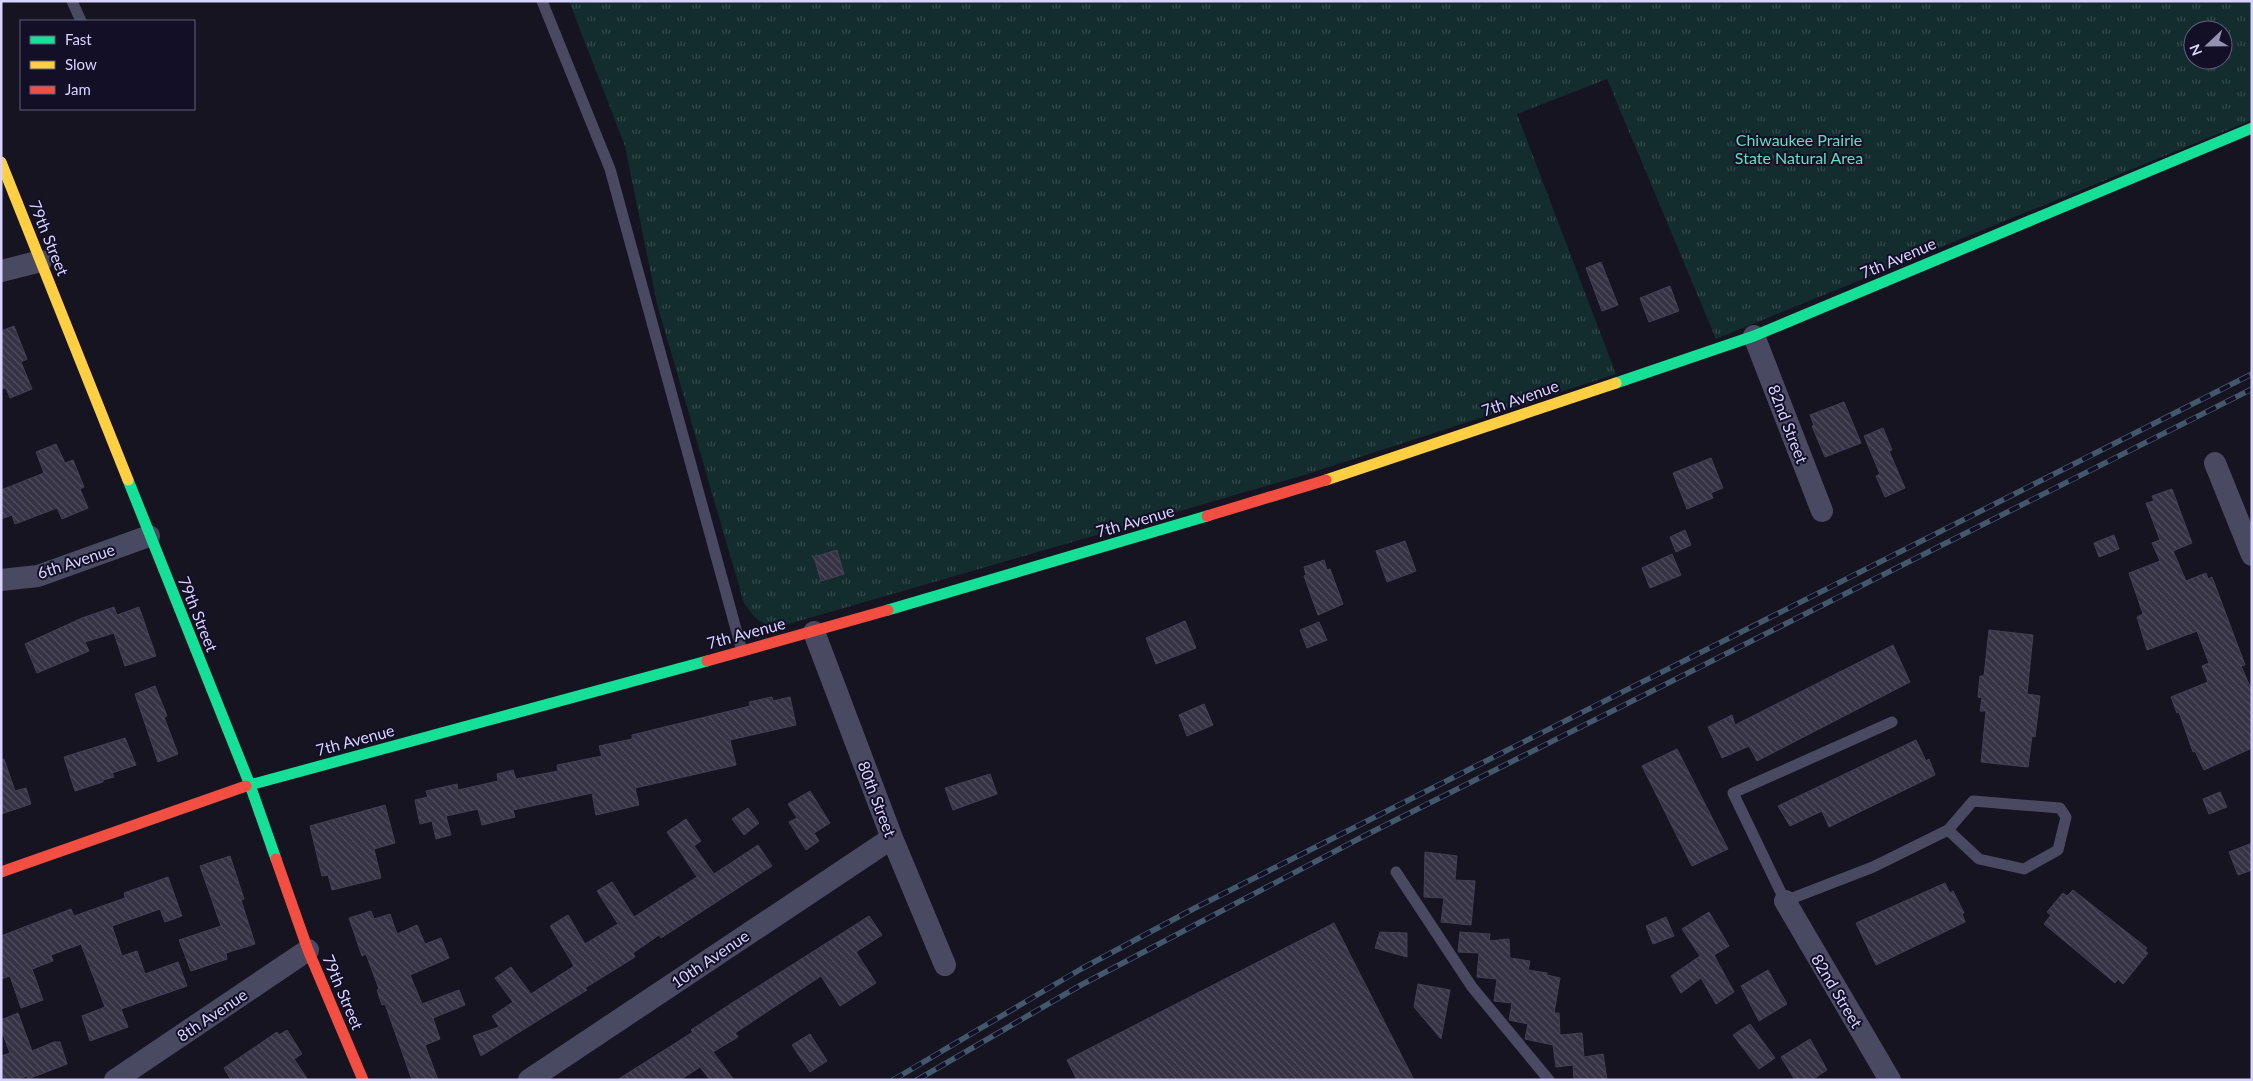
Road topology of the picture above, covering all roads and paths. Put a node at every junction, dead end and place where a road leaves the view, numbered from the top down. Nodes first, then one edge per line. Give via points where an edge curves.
1 (72, 1) edge
2 (542, 1) edge
3 (81, 20) edge
4 (2252, 128) edge
5 (1, 162) edge
6 (41, 262) junction
7 (1, 271) edge
8 (1754, 336) junction
9 (2215, 463) dead end
10 (1822, 511) dead end
11 (149, 536) junction
12 (2252, 555) edge
13 (1, 580) edge
14 (814, 632) junction
15 (742, 651) junction
16 (1892, 722) dead end
17 (250, 785) junction
18 (1948, 830) junction
19 (892, 838) junction
20 (1, 872) edge
21 (1396, 872) dead end
22 (1784, 901) junction
23 (308, 950) junction
24 (945, 965) dead end
25 (115, 1080) edge
26 (362, 1080) edge
27 (528, 1080) edge
28 (1549, 1080) edge
29 (1890, 1080) edge

1 - 3 lane
2 - 15 lane via 610,169
4 - 8 street, 7th Avenue
5 - 6 street, 79th Street
6 - 7 street
6 - 11 street, 79th Street
8 - 10 street, 82nd Street
8 - 14 street, 7th Avenue via 1276,497
9 - 12 street
11 - 13 street, 6th Avenue via 38,576
11 - 17 street, 79th Street
14 - 15 street, 7th Avenue
14 - 19 street, 80th Street
15 - 17 street, 7th Avenue
16 - 22 lane via 1733,793
17 - 20 street, 7th Avenue
17 - 23 street, 79th Street
18 - 18 lane via 1973,801 2060,808 2066,817 2058,850 2024,869 1978,859
18 - 22 lane via 1873,867
19 - 24 street, 80th Street
19 - 27 street, 10th Avenue
21 - 28 lane via 1472,987
22 - 29 street, 82nd Street
23 - 25 street, 8th Avenue
23 - 26 street, 79th Street

